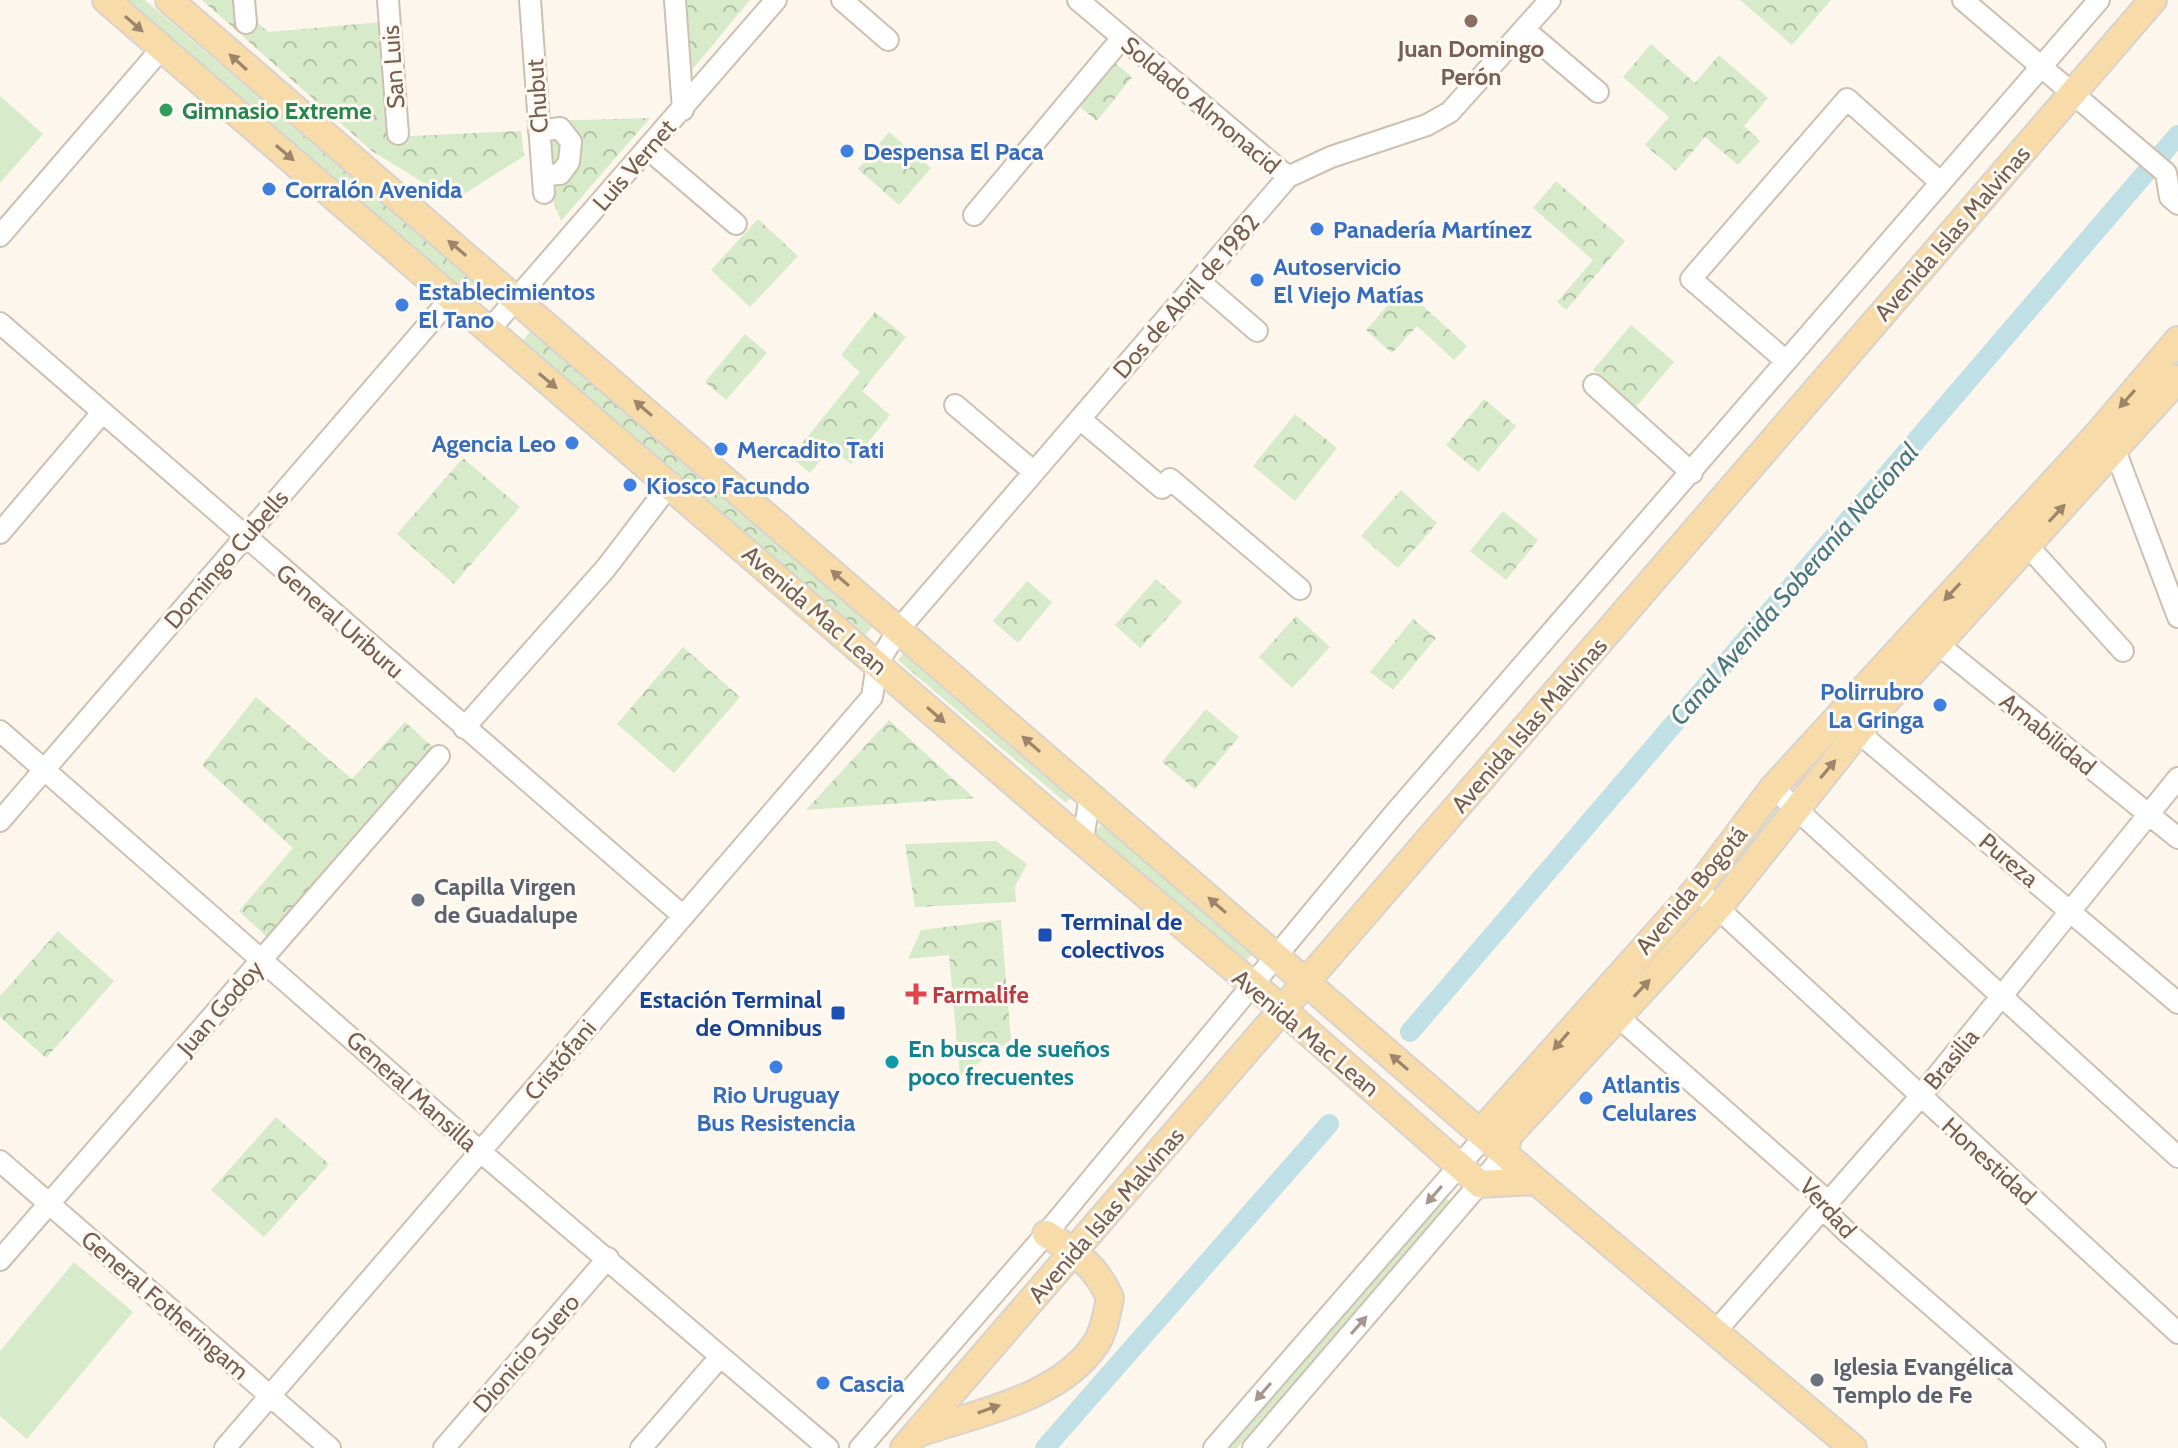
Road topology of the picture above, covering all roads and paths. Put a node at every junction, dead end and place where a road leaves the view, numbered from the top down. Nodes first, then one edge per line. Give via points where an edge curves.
1 (106, 0) edge
2 (169, 0) edge
3 (244, 0) edge
4 (388, 0) edge
5 (530, 0) edge
6 (675, 0) edge
7 (776, 0) edge
8 (842, 0) edge
9 (1078, 0) edge
10 (1550, 0) edge
11 (1963, 0) edge
12 (2099, 0) edge
13 (2153, 0) edge
14 (246, 23) dead end
15 (1525, 30) junction
16 (1122, 38) junction
17 (888, 40) dead end
18 (162, 48) junction
19 (2041, 66) junction
20 (1598, 92) dead end
21 (2073, 92) junction
22 (683, 110) junction
23 (539, 131) junction
24 (398, 134) dead end
25 (648, 149) junction
26 (1288, 177) junction
27 (1940, 182) junction
28 (2178, 204) edge
29 (974, 215) dead end
30 (736, 224) dead end
31 (0, 236) edge
32 (1199, 281) junction
33 (452, 297) junction
34 (517, 298) junction
35 (0, 323) edge
36 (490, 329) junction
37 (1257, 331) dead end
38 (2178, 340) edge
39 (1786, 361) junction
40 (2178, 379) edge
41 (1594, 385) dead end
42 (955, 405) dead end
43 (101, 414) junction
44 (1080, 419) junction
45 (2107, 442) junction
46 (1034, 472) junction
47 (1692, 473) junction
48 (671, 483) junction
49 (0, 533) edge
50 (244, 538) junction
51 (2027, 545) junction
52 (1300, 589) dead end
53 (2178, 617) edge
54 (1919, 628) junction
55 (899, 629) junction
56 (1940, 646) junction
57 (2123, 651) dead end
58 (877, 664) junction
59 (1847, 727) junction
60 (464, 728) junction
61 (0, 731) edge
62 (439, 756) dead end
63 (44, 770) junction
64 (2178, 778) edge
65 (1773, 788) junction
66 (1090, 795) junction
67 (1795, 808) junction
68 (2147, 815) junction
69 (0, 821) edge
70 (2178, 838) edge
71 (1083, 840) junction
72 (1697, 889) junction
73 (1718, 908) junction
74 (2071, 912) junction
75 (682, 915) junction
76 (1276, 956) junction
77 (261, 960) junction
78 (1308, 983) junction
79 (1251, 985) junction
80 (2001, 999) junction
81 (2178, 1003) edge
82 (1607, 1007) junction
83 (1284, 1011) junction
84 (1920, 1097) junction
85 (1485, 1136) junction
86 (482, 1153) junction
87 (1505, 1154) junction
88 (2178, 1157) edge
89 (0, 1161) edge
90 (1459, 1166) junction
91 (1536, 1181) junction
92 (1480, 1184) junction
93 (49, 1205) junction
94 (1824, 1210) junction
95 (1046, 1234) junction
96 (1075, 1251) junction
97 (608, 1258) junction
98 (0, 1260) edge
99 (1715, 1332) junction
100 (2178, 1333) edge
101 (720, 1357) junction
102 (270, 1396) junction
103 (910, 1441) edge
104 (225, 1448) edge
105 (330, 1448) edge
106 (444, 1448) edge
107 (641, 1448) edge
108 (828, 1448) edge
109 (860, 1448) edge
110 (1214, 1448) edge
111 (1253, 1448) edge
112 (1853, 1448) edge
113 (2095, 1448) edge

1 -> 18 main road, Avenida Mac Lean
34 -> 2 main road, Avenida Mac Lean
3 - 14 street
4 - 24 street, San Luis
5 - 23 street, Chubut
6 - 22 street
7 - 22 street, Luis Vernet
8 - 17 street
9 - 16 street, Soldado Almonacid
10 - 15 street, Dos de Abril de 1982
11 - 19 street
12 - 19 street, Avenida Islas Malvinas
13 - 21 main road, Avenida Islas Malvinas
15 - 20 street
15 - 26 street, Dos de Abril de 1982 via 1450,112
16 - 26 street, Soldado Almonacid
16 - 29 street
18 - 31 street
18 -> 33 main road, Avenida Mac Lean
19 - 21 street
19 - 27 street, Avenida Islas Malvinas
21 - 28 street via 2166,173 2170,197
21 - 78 main road, Avenida Islas Malvinas
22 - 25 street, Luis Vernet
23 - 23 street, Chubut via 543,184 569,162 571,142 560,128
25 - 30 street
25 - 34 street, Luis Vernet
26 - 32 street, Dos de Abril de 1982
27 - 39 street, Avenida Islas Malvinas
27 - 39 street via 1847,99 1691,279
32 - 37 street
32 - 44 street, Dos de Abril de 1982
33 - 36 main road, Avenida Mac Lean
33 - 50 street, Domingo Cubells
34 - 36 street, Luis Vernet
55 -> 34 main road, Avenida Mac Lean
35 - 43 street, General Uriburu
36 -> 48 main road, Avenida Mac Lean
38 -> 45 main road, Avenida Bogotá
39 - 47 street, Avenida Islas Malvinas
40 - 45 main road, Avenida Bogotá
41 - 47 street
42 - 46 street
43 - 49 street
43 - 50 street, General Uriburu
44 - 46 street, Dos de Abril de 1982
44 - 52 street via 1162,488 1170,479
51 -> 45 main road, Avenida Bogotá
45 - 53 street
45 -> 54 main road, Avenida Bogotá
46 - 55 street, Dos de Abril de 1982
47 - 76 street, Avenida Islas Malvinas
48 - 58 main road, Avenida Mac Lean
48 - 60 street via 606,568
50 - 60 street, General Uriburu
50 - 63 street, Domingo Cubells
51 - 56 main road, Avenida Bogotá
51 - 57 street
54 - 56 street, Amabilidad
54 - 59 main road, Avenida Bogotá
55 - 58 street, Dos de Abril de 1982
66 -> 55 main road, Avenida Mac Lean
56 - 59 main road, Avenida Bogotá
56 - 68 street, Amabilidad
58 -> 71 main road, Avenida Mac Lean
58 - 75 street, Cristófani via 872,697
59 - 65 main road, Avenida Bogotá
67 -> 59 main road, Avenida Bogotá
59 - 74 street, Pureza
60 - 75 street, General Uriburu
61 - 63 street, General Mansilla
62 - 77 street, Juan Godoy
63 - 69 street, Domingo Cubells
63 - 77 street, General Mansilla
64 - 68 street, Brasilia
65 - 67 street
65 - 72 main road, Avenida Bogotá
66 - 71 street
76 -> 66 main road, Avenida Mac Lean
67 - 73 main road, Avenida Bogotá
67 - 80 street via 1993,986
68 - 70 street, Amabilidad
68 - 74 street, Brasilia
71 - 79 main road, Avenida Mac Lean
72 - 73 street, Honestidad
72 - 82 main road, Avenida Bogotá
82 -> 73 main road, Avenida Bogotá
73 - 84 street, Honestidad via 1909,1081
74 - 80 street, Brasilia
74 - 81 street, Pureza
75 - 86 street, Cristófani
76 - 78 main road, Avenida Mac Lean
76 - 79 street, Avenida Islas Malvinas
77 - 86 street, General Mansilla
77 - 93 street, Juan Godoy
78 - 83 main road, Avenida Islas Malvinas
85 -> 78 main road, Avenida Mac Lean
79 - 83 main road, Avenida Mac Lean
79 - 95 street, Avenida Islas Malvinas
80 - 84 street, Brasilia
80 - 88 street
82 -> 85 main road, Avenida Bogotá via 1486,1126
82 - 87 main road, Avenida Bogotá via 1508,1136
82 - 94 street, Verdad via 1824,1198
83 - 90 main road, Avenida Mac Lean
83 - 96 main road, Avenida Islas Malvinas
84 - 94 street, Brasilia
84 - 100 street, Honestidad
85 - 87 main road, Avenida Mac Lean
85 - 90 street, Avenida Bogotá
86 - 97 street, General Mansilla
86 - 102 street, Cristófani
87 - 91 main road, Avenida Mac Lean
87 - 92 street, Avenida Bogotá
89 - 93 street, General Fotheringam
90 - 92 main road, Avenida Mac Lean
90 -> 110 street, Avenida Bogotá
91 - 92 main road
91 - 99 main road, Avenida Mac Lean
111 -> 92 street, Avenida Bogotá
93 - 98 street, Juan Godoy
93 - 102 street, General Fotheringam
94 - 99 street, Brasilia
94 - 113 street, Verdad
95 - 96 main road
95 - 109 street, Avenida Islas Malvinas
96 - 103 main road, Avenida Islas Malvinas
103 -> 96 main road via 1032,1394 1062,1376 1095,1345 1110,1298 1102,1278
97 - 101 street, General Mansilla
97 - 106 street, Dionicio Suero
99 - 112 main road, Avenida Mac Lean
101 - 107 street
101 - 108 street, General Mansilla
102 - 104 street, Cristófani
102 - 105 street, General Fotheringam

